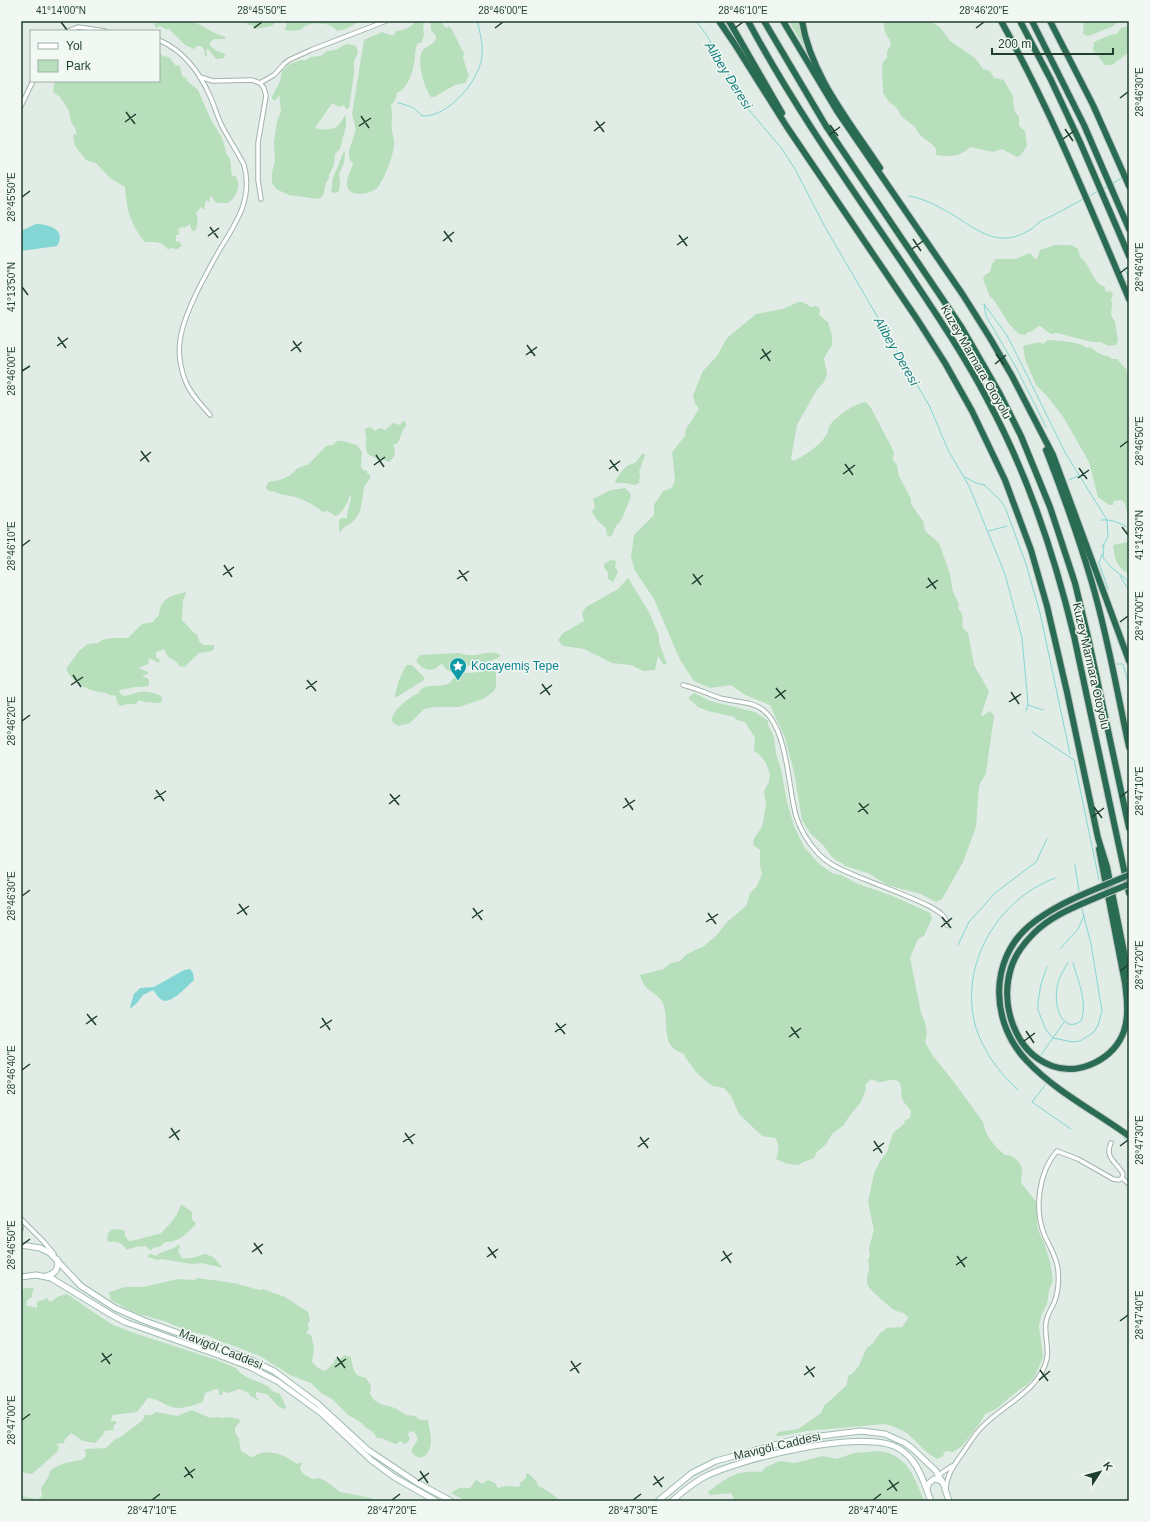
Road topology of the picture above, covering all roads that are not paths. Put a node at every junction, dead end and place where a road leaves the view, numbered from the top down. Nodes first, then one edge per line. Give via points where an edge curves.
1 (386, 21) edge
2 (719, 21) edge
3 (729, 21) edge
4 (748, 21) edge
5 (764, 21) edge
6 (783, 21) edge
7 (802, 21) edge
8 (1001, 21) edge
9 (1020, 21) edge
10 (1032, 21) edge
11 (1050, 21) edge
12 (1053, 21) edge
13 (70, 30) edge
14 (98, 30) edge
15 (160, 40) edge
16 (1076, 70) junction
17 (200, 77) junction
18 (33, 82) edge
19 (260, 83) junction
20 (21, 106) edge
21 (805, 153) junction
22 (1129, 186) edge
23 (895, 195) junction
24 (261, 199) dead end
25 (1129, 229) edge
26 (1129, 256) edge
27 (1129, 299) edge
28 (210, 415) dead end
29 (1037, 425) junction
30 (1129, 661) edge
31 (683, 685) dead end
32 (1129, 747) edge
33 (1129, 828) edge
34 (1098, 838) junction
35 (1129, 875) edge
36 (1129, 884) edge
37 (1129, 893) edge
38 (947, 925) dead end
39 (1129, 977) edge
40 (1129, 1136) edge
41 (1111, 1143) dead end
42 (1122, 1178) junction
43 (1129, 1184) edge
44 (21, 1219) edge
45 (21, 1225) edge
46 (21, 1229) edge
47 (21, 1245) edge
48 (56, 1258) junction
49 (43, 1276) junction
50 (21, 1277) edge
51 (953, 1465) junction
52 (939, 1475) junction
53 (934, 1479) junction
54 (943, 1483) junction
55 (927, 1490) junction
56 (946, 1493) junction
57 (930, 1499) edge
58 (436, 1501) edge
59 (451, 1501) edge
60 (658, 1501) edge
61 (672, 1501) edge
62 (946, 1501) edge

1 - 19 street via 289,60 274,75
2 - 21 highway
3 - 21 highway
4 - 37 highway, Kuzey Marmara Otoyolu via 814,131 965,360 995,414 1022,471 1042,521 1064,594
5 - 33 highway, Kuzey Marmara Otoyolu via 826,126 962,328 1021,436 1050,507 1075,583
6 - 23 highway via 837,111
7 - 23 highway via 809,46 823,77 848,121 887,178
8 - 27 highway via 1072,164
9 - 26 highway via 1080,142
10 - 25 highway via 1084,125
11 - 16 highway
12 - 16 highway
13 - 14 street via 78,27
15 - 17 street via 172,46 185,57
16 - 22 highway
17 - 19 street via 212,81 252,80
17 - 28 street via 221,124 244,165 247,181 245,202 240,215 194,299 182,329 179,351 185,380 191,392
18 - 20 street
19 - 24 street via 266,96 258,143
21 - 34 highway via 944,363 972,411 1005,480 1044,592
23 - 29 highway via 990,338
29 - 30 highway via 1059,471
29 - 32 highway via 1093,584
31 - 38 street via 754,705 763,710 780,738 795,814 805,836 818,853 833,865 931,907 945,917
34 - 36 highway, bridge via 1100,858 1126,983 1127,1020 1121,1039 1102,1059 1078,1068 1052,1066 1034,1056 1014,1028 1008,1003 1011,968 1024,944 1041,926 1066,911 1100,896
34 - 39 highway via 1107,867
35 - 40 highway, bridge via 1056,907 1034,922 1020,936 1006,960 999,1001 1000,1014 1007,1033 1026,1061 1049,1081
41 - 42 street via 1108,1148 1109,1154 1122,1172
42 - 43 street
42 - 51 street via 1113,1179 1057,1150 1050,1158 1040,1192 1040,1209 1044,1232 1058,1265 1058,1279 1054,1302 1046,1322 1045,1365 1033,1384 977,1431
44 - 48 street
45 - 46 street
47 - 48 main road, Mavigöl Caddesi via 40,1248
48 - 49 main road via 58,1266 55,1272
48 - 59 main road, Mavigöl Caddesi via 82,1286 115,1308 247,1358 274,1371 318,1404 368,1450 416,1482
49 - 50 main road, Mavigöl Caddesi
49 - 58 main road, Mavigöl Caddesi via 58,1282 125,1322 250,1367 277,1381 321,1413 394,1477
51 - 52 street
51 - 56 street
52 - 53 street
52 - 54 main road, Mavigöl Caddesi
52 - 60 main road, Mavigöl Caddesi via 905,1443 885,1434 861,1431 796,1439 716,1461 692,1473
53 - 54 main road
53 - 55 main road via 929,1483
54 - 56 main road, Mavigöl Caddesi
55 - 57 main road, Mavigöl Caddesi
55 - 61 main road, Mavigöl Caddesi via 910,1456 888,1444 864,1441 799,1448 726,1468 695,1482
56 - 62 main road

